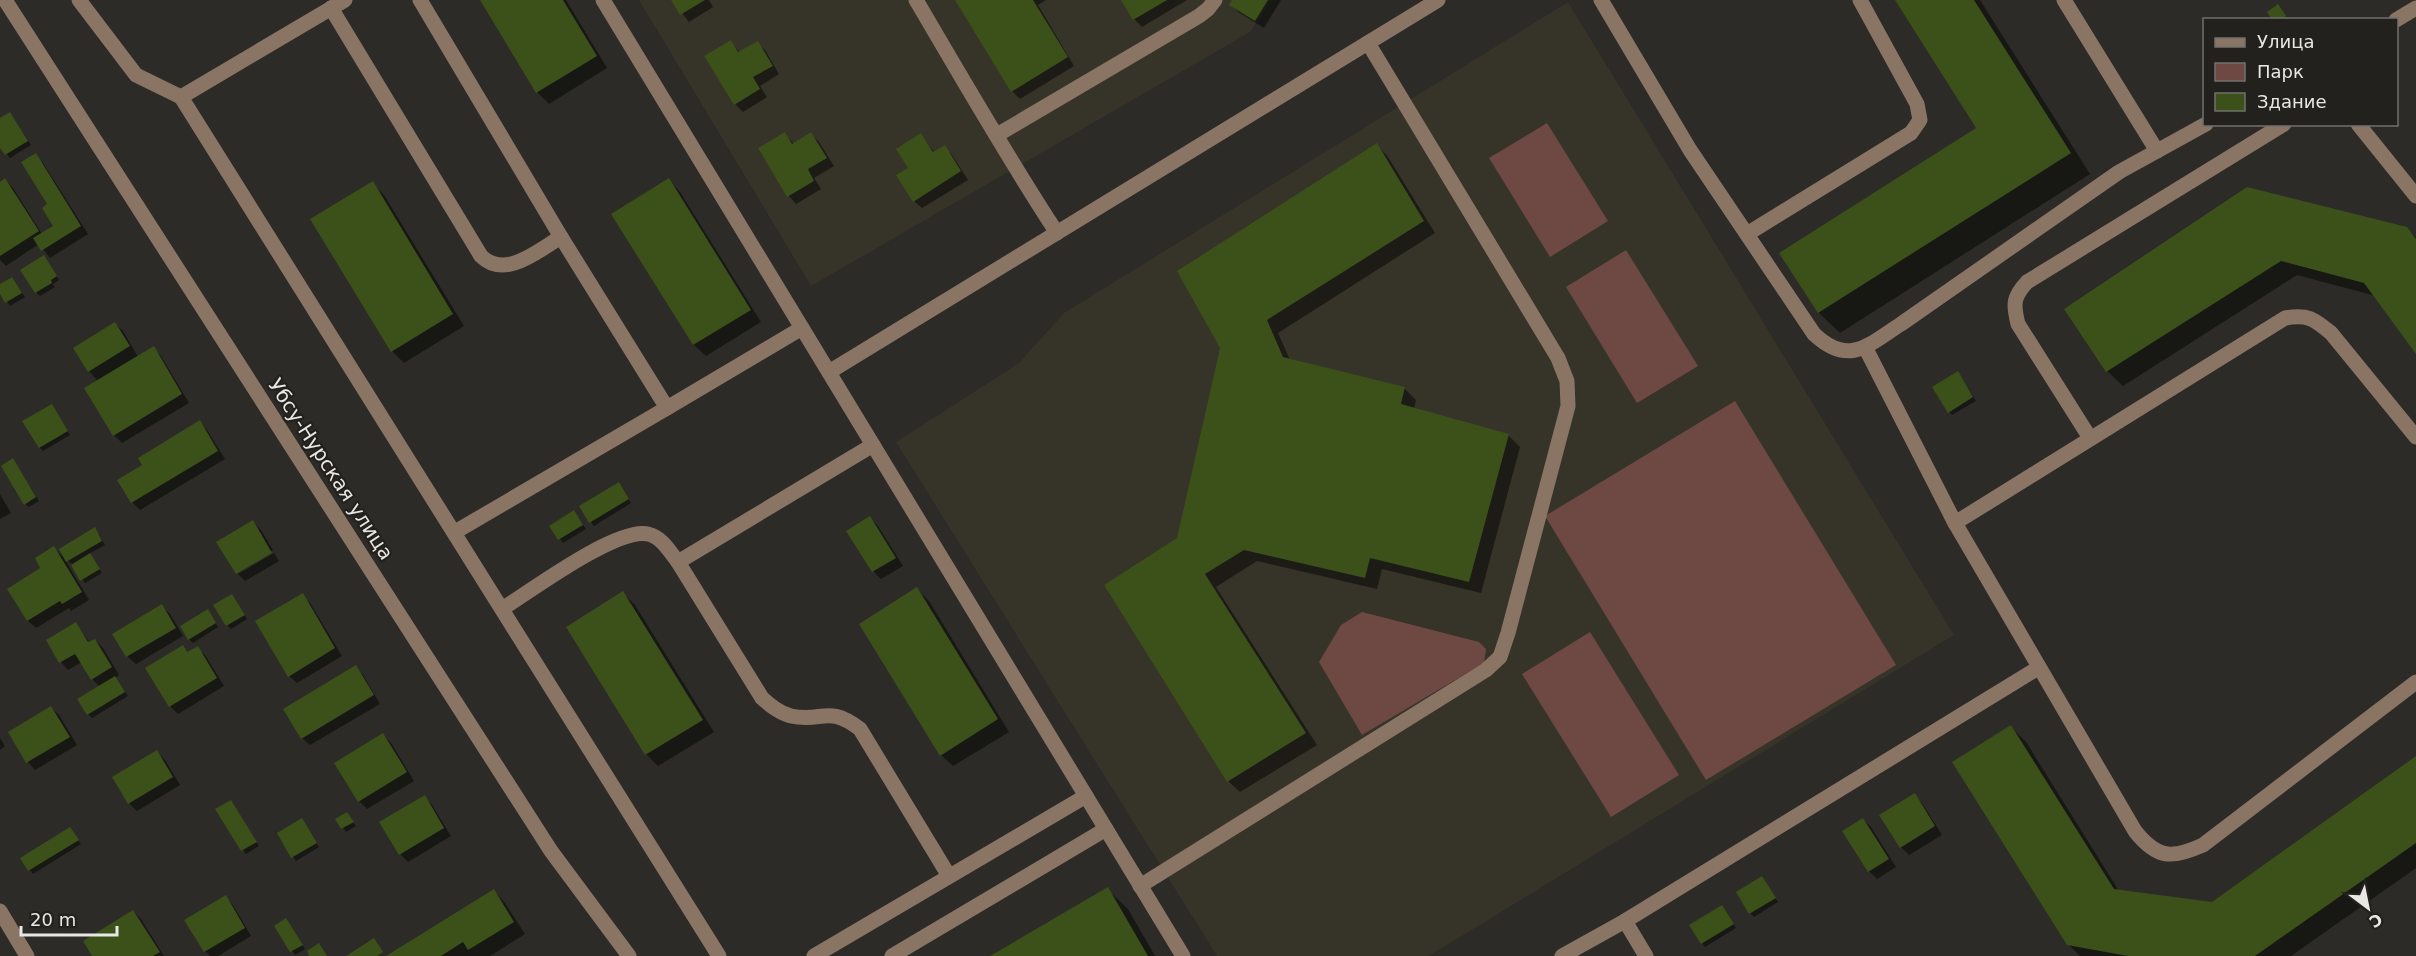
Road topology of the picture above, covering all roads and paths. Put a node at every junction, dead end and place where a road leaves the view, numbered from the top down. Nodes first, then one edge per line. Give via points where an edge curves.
1 (4, 0) edge
2 (79, 0) edge
3 (345, 0) edge
4 (420, 0) edge
5 (603, 0) edge
6 (916, 0) edge
7 (1215, 0) edge
8 (1438, 0) edge
9 (1601, 0) edge
10 (1860, 0) edge
11 (2064, 0) edge
12 (331, 8) junction
13 (2416, 8) edge
14 (2398, 19) edge
15 (1368, 43) junction
16 (181, 98) junction
17 (2203, 126) edge
18 (2281, 126) edge
19 (2360, 126) edge
20 (997, 135) junction
21 (2157, 151) junction
22 (2416, 196) edge
23 (1057, 233) junction
24 (1747, 234) junction
25 (561, 237) junction
26 (802, 328) junction
27 (1864, 347) junction
28 (829, 372) junction
29 (668, 408) junction
30 (2416, 437) edge
31 (2090, 438) junction
32 (873, 445) junction
33 (1955, 523) junction
34 (455, 532) junction
35 (678, 562) junction
36 (502, 609) junction
37 (2038, 668) junction
38 (2416, 682) edge
39 (1086, 796) junction
40 (1106, 829) junction
41 (950, 876) junction
42 (1140, 886) junction
43 (0, 911) edge
44 (1625, 921) junction
45 (27, 956) edge
46 (629, 956) edge
47 (719, 956) edge
48 (814, 956) edge
49 (892, 956) edge
50 (1183, 956) edge
51 (1562, 956) edge
52 (1646, 956) edge

1 - 46 street, Убсу-Нурская улица via 551,851
2 - 16 street via 136,75
3 - 12 street
4 - 25 street
5 - 26 street
6 - 20 street
7 - 20 street via 1199,16
8 - 15 street
9 - 24 street via 1690,150
10 - 24 street via 1917,104 1920,120 1911,133
11 - 21 street
12 - 16 street
12 - 25 street via 486,261 510,264
13 - 14 street
15 - 23 street
15 - 42 street via 1557,358 1567,381 1568,406 1508,633 1500,657 1486,670
16 - 34 street
17 - 21 street
18 - 31 street via 2027,282 2017,293 2014,309 2018,324
19 - 22 street
20 - 23 street
21 - 27 street via 2119,171
23 - 28 street
24 - 27 street via 1814,334 1828,347 1846,352
25 - 29 street
26 - 28 street
26 - 29 street
27 - 33 street
28 - 32 street
29 - 34 street
30 - 31 street via 2331,333 2315,319 2300,315 2285,318
31 - 33 street
32 - 35 street
32 - 39 street
33 - 37 street
34 - 36 street
35 - 36 street via 664,543 650,534 631,534 608,542
35 - 41 street via 762,698 790,716 828,714 845,718 860,729
36 - 47 street
37 - 38 street via 2135,831 2146,844 2164,855 2183,854 2203,845
37 - 44 street
39 - 40 street
39 - 41 street
40 - 42 street
40 - 49 street
41 - 48 street
42 - 50 street
43 - 45 street
44 - 51 street
44 - 52 street

